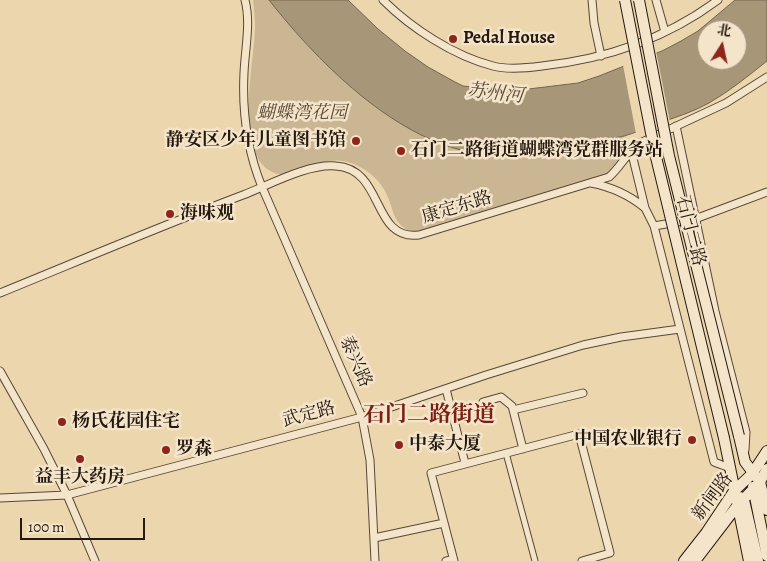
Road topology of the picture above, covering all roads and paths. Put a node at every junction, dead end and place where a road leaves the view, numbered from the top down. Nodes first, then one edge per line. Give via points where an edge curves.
1 (245, 0) edge
2 (383, 0) edge
3 (592, 0) edge
4 (625, 0) edge
5 (639, 0) edge
6 (656, 0) edge
7 (718, 0) edge
8 (665, 32) junction
9 (601, 56) junction
10 (767, 76) edge
11 (676, 126) junction
12 (631, 150) junction
13 (591, 183) junction
14 (262, 187) junction
15 (767, 192) edge
16 (645, 208) junction
17 (695, 219) junction
18 (654, 226) junction
19 (0, 293) edge
20 (680, 329) junction
21 (0, 371) edge
22 (446, 389) junction
23 (583, 393) dead end
24 (483, 402) dead end
25 (513, 410) junction
26 (362, 417) junction
27 (523, 449) junction
28 (767, 451) edge
29 (506, 453) junction
30 (745, 462) junction
31 (465, 464) junction
32 (730, 468) junction
33 (767, 469) edge
34 (752, 474) junction
35 (756, 486) junction
36 (734, 491) junction
37 (67, 495) junction
38 (0, 498) edge
39 (741, 503) junction
40 (767, 510) edge
41 (444, 523) junction
42 (374, 538) junction
43 (767, 556) edge
44 (454, 560) edge
45 (95, 561) edge
46 (375, 561) edge
47 (446, 561) edge
48 (535, 561) edge
49 (582, 561) edge
50 (684, 561) edge
51 (695, 561) edge
52 (749, 561) edge
53 (758, 561) edge

1 - 14 street, 泰兴路 via 248,23 245,122 252,159
2 - 9 street via 433,39 460,54 494,66 524,68
3 - 9 street
4 - 32 main road, 石门二路, bridge via 655,153
5 - 30 main road, 石门二路, bridge via 669,156
6 - 8 street
7 - 8 street
8 - 9 street
10 - 11 street, 康定东路 via 726,103
11 - 12 street, 康定东路
11 - 17 street, 石门二路
12 - 13 street, 康定东路 via 609,177
12 - 16 street, 石门二路
13 - 14 street, 康定东路 via 410,236 392,229 365,179 347,167 323,166
13 - 16 street, 石门二路 via 622,192
14 - 19 street, 康定东路
14 - 26 street, 泰兴路
15 - 17 street
16 - 18 street, 石门二路
17 - 18 street
17 - 30 street, 石门二路 via 746,432
18 - 20 street, 石门二路
20 - 22 street, 武定路 via 593,343
20 - 32 street, 石门二路 via 714,462
21 - 37 street
22 - 26 street, 武定路
22 - 31 street
23 - 25 street
24 - 25 street via 501,397
25 - 27 street
26 - 37 street, 武定路
26 - 42 street, 泰兴路 via 370,460
27 - 29 street
27 - 49 street via 579,434 610,554
28 - 34 main road, 新闸路
29 - 31 street
29 - 48 street
30 - 34 main road, 石门二路
31 - 41 street via 430,473
32 - 36 main road, 石门二路
33 - 35 main road, 新闸路
34 - 35 main road, 石门二路
34 - 36 main road, 新闸路
35 - 39 main road, 新闸路
35 - 40 main road
35 - 43 main road
36 - 39 main road
36 - 50 main road, 新闸路
37 - 38 street, 武定路
37 - 45 street
39 - 51 main road, 新闸路
39 - 52 main road
39 - 53 main road
41 - 42 street
41 - 44 street
42 - 46 street, 泰兴路
44 - 47 street

